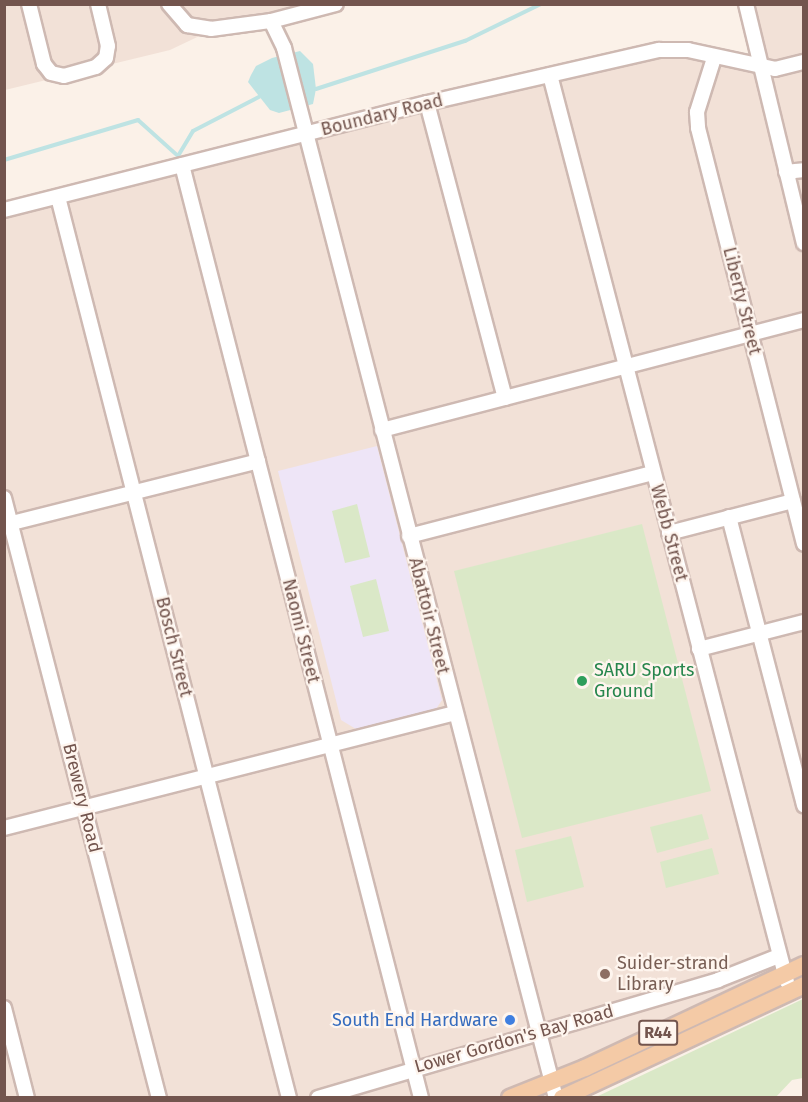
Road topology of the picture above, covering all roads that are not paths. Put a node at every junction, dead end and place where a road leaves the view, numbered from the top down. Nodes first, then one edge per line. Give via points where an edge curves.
1 (28, 4) edge
2 (98, 4) edge
3 (169, 4) edge
4 (336, 4) edge
5 (746, 4) edge
6 (309, 8) edge
7 (271, 21) junction
8 (714, 58) junction
9 (804, 62) edge
10 (761, 66) junction
11 (550, 75) junction
12 (427, 103) junction
13 (306, 134) junction
14 (182, 165) junction
15 (804, 170) edge
16 (786, 172) junction
17 (58, 197) junction
18 (4, 210) edge
19 (804, 243) edge
20 (804, 320) edge
21 (750, 334) junction
22 (625, 366) junction
23 (505, 398) junction
24 (382, 430) junction
25 (258, 461) junction
26 (653, 473) junction
27 (134, 491) junction
28 (4, 498) edge
29 (793, 501) junction
30 (729, 517) junction
31 (8, 524) edge
32 (669, 532) junction
33 (409, 536) junction
34 (804, 544) edge
35 (804, 622) edge
36 (759, 634) junction
37 (699, 649) junction
38 (454, 713) junction
39 (330, 745) junction
40 (207, 776) junction
41 (804, 805) edge
42 (84, 807) junction
43 (4, 828) edge
44 (779, 956) junction
45 (804, 965) edge
46 (784, 973) junction
47 (797, 988) edge
48 (4, 1008) edge
49 (537, 1033) junction
50 (413, 1068) junction
51 (553, 1090) edge
52 (27, 1098) edge
53 (159, 1098) edge
54 (289, 1098) edge
55 (318, 1098) edge
56 (421, 1098) edge
57 (510, 1098) edge
58 (562, 1098) edge

1 - 2 street via 44,64 51,73 64,76 96,67 106,58 108,45
3 - 7 street via 187,25 199,28
4 - 6 street
5 - 10 street
6 - 7 street
7 - 13 street, Abattoir Street via 285,52
8 - 10 street, Boundary Road
8 - 11 street, Boundary Road via 688,50 658,50
8 - 21 street, Liberty Street via 698,112 698,128
9 - 10 street, Boundary Road via 775,69
10 - 16 street
11 - 12 street, Boundary Road
11 - 22 street, Webb Street
12 - 13 street, Boundary Road
12 - 23 street
13 - 14 street, Boundary Road
13 - 24 street, Abattoir Street
14 - 17 street, Boundary Road
14 - 25 street, Naomi Street
15 - 16 street
16 - 19 street
17 - 18 street, Boundary Road
17 - 27 street, Bosch Street
20 - 21 street
21 - 22 street
21 - 29 street, Liberty Street
22 - 23 street
22 - 26 street, Webb Street
23 - 24 street
24 - 33 street, Abattoir Street
25 - 27 street
25 - 39 street, Naomi Street
26 - 32 street, Webb Street
26 - 33 street
27 - 31 street
27 - 40 street, Bosch Street
28 - 31 street, Brewery Road
29 - 30 street
29 - 34 street, Liberty Street
30 - 32 street
30 - 36 street
31 - 42 street, Brewery Road
32 - 37 street, Webb Street
33 - 38 street, Abattoir Street
35 - 36 street
36 - 37 street
36 - 41 street
37 - 44 street, Webb Street
38 - 39 street
38 - 49 street, Abattoir Street
39 - 40 street
39 - 50 street, Naomi Street
40 - 42 street
40 - 54 street, Bosch Street
42 - 43 street
42 - 53 street, Brewery Road
44 - 46 street, Webb Street
44 - 49 street, Lower Gordon's Bay Road via 718,980
45 - 46 main road, R44
46 - 47 street, Webb Street
46 - 51 main road, R44
47 - 58 main road, R44
48 - 52 street
49 - 50 street, Lower Gordon's Bay Road
49 - 51 street, Abattoir Street
50 - 55 street, Lower Gordon's Bay Road
50 - 56 street, Naomi Street
51 - 57 main road, R44

